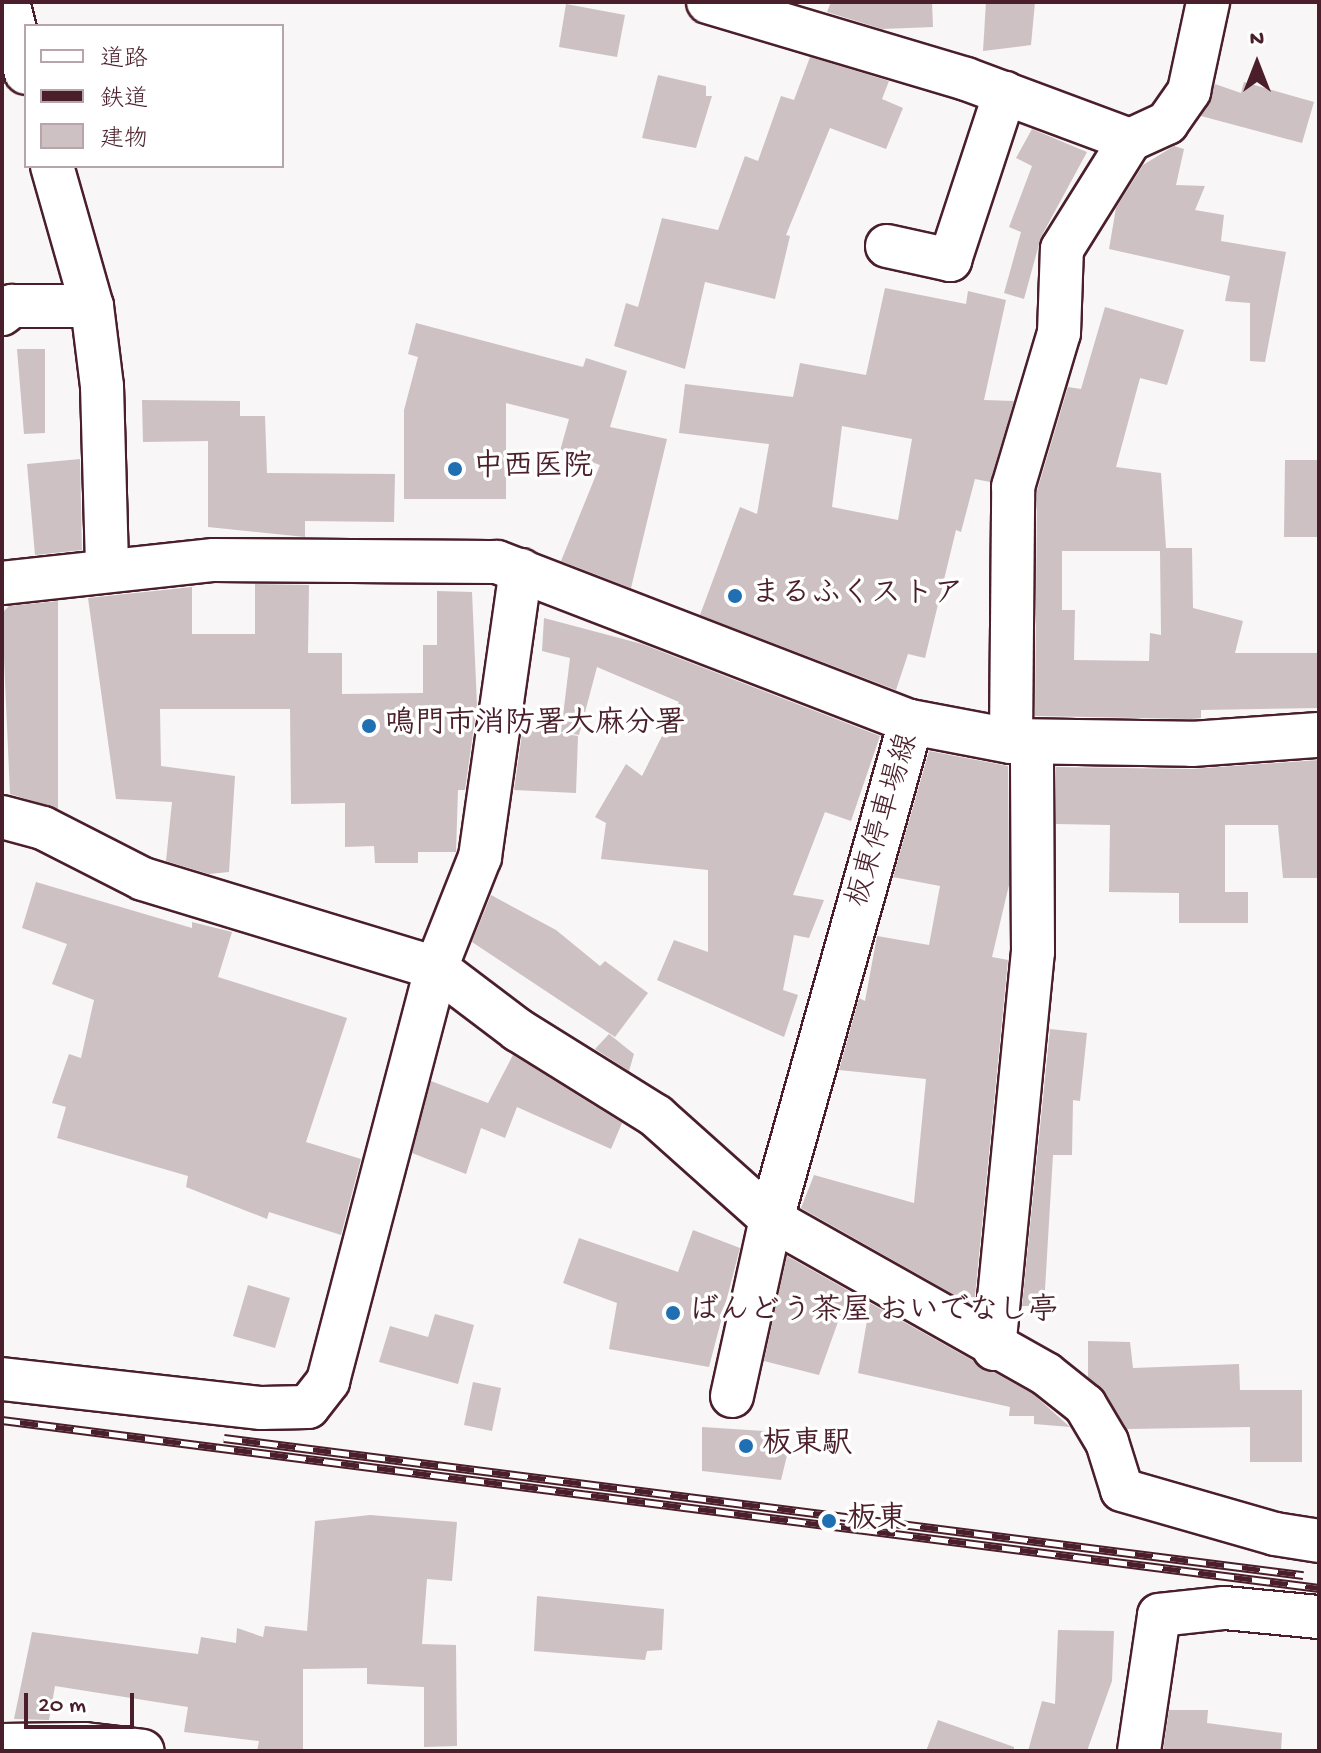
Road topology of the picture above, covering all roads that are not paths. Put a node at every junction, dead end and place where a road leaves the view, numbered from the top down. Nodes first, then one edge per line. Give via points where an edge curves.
1 (8, 2) edge
2 (708, 2) edge
3 (1208, 2) edge
4 (24, 65) edge
5 (1005, 93) junction
6 (1130, 140) junction
7 (53, 168) edge
8 (887, 246) dead end
9 (92, 306) junction
10 (2, 314) edge
11 (107, 568) junction
12 (521, 570) junction
13 (2, 583) edge
14 (911, 722) junction
15 (1319, 735) edge
16 (1022, 741) junction
17 (2, 817) edge
18 (436, 968) junction
19 (771, 1219) junction
20 (994, 1349) junction
21 (2, 1379) edge
22 (732, 1396) dead end
23 (1319, 1541) edge
24 (1319, 1617) edge
25 (2, 1745) edge
26 (143, 1751) edge
27 (1139, 1751) edge

1 - 4 street
2 - 5 street
3 - 6 street via 1189,91 1167,123
5 - 6 street
5 - 8 street via 950,260
6 - 16 street via 1062,249 1059,333 1013,487
7 - 9 street
9 - 10 street via 12,306
9 - 11 street via 102,386
11 - 12 street via 214,560 497,562
11 - 13 street
12 - 14 street
12 - 18 street via 480,857
14 - 16 main road, 板東停車場線
14 - 19 main road, 板東停車場線
15 - 16 main road, 板東停車場線 via 1192,744
16 - 20 street via 1033,952
17 - 18 street via 43,828 143,879
18 - 19 street via 518,1030 656,1116
18 - 21 street via 328,1381 308,1407 261,1408
19 - 20 street
19 - 22 street
20 - 23 street via 1046,1374 1085,1405 1107,1442 1122,1490
24 - 27 street via 1225,1608 1159,1615
25 - 26 street via 85,1744

